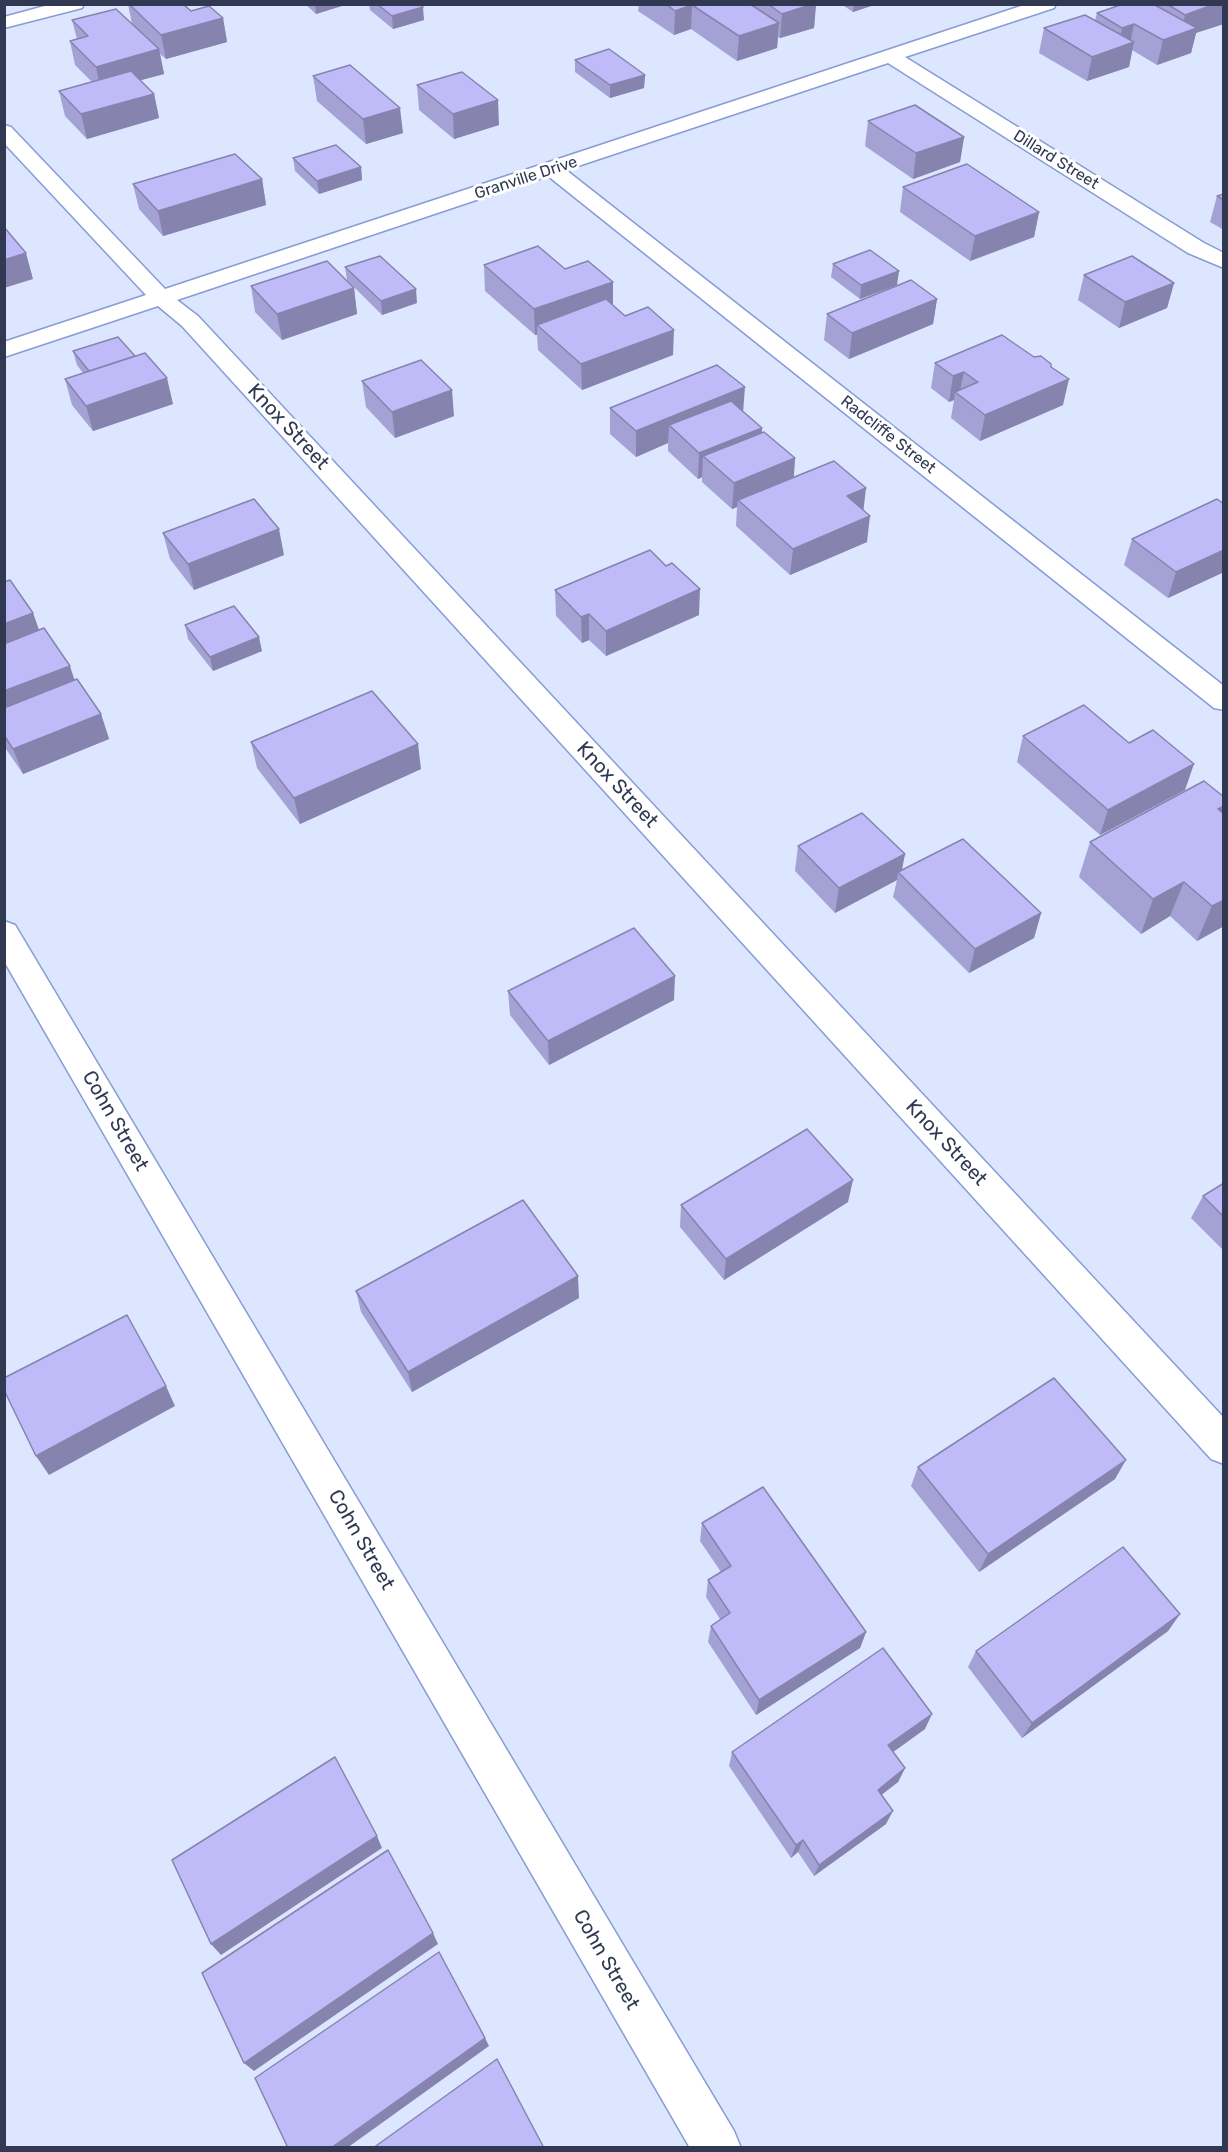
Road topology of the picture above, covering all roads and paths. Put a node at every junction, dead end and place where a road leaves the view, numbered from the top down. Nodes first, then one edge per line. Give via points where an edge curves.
1 (75, 4) edge
2 (1047, 4) edge
3 (4, 23) edge
4 (890, 56) junction
5 (4, 131) edge
6 (552, 169) junction
7 (1224, 262) edge
8 (161, 297) junction
9 (4, 350) edge
10 (1224, 701) edge
11 (4, 933) edge
12 (1224, 1446) edge
13 (717, 2148) edge

1 - 3 street
2 - 4 street, Granville Drive
4 - 6 street, Granville Drive
4 - 7 street, Dillard Street
5 - 8 street, Knox Street
6 - 8 street, Granville Drive
6 - 10 street, Radcliffe Street
8 - 9 street, Granville Drive
8 - 12 street, Knox Street via 190,321
11 - 13 street, Cohn Street

